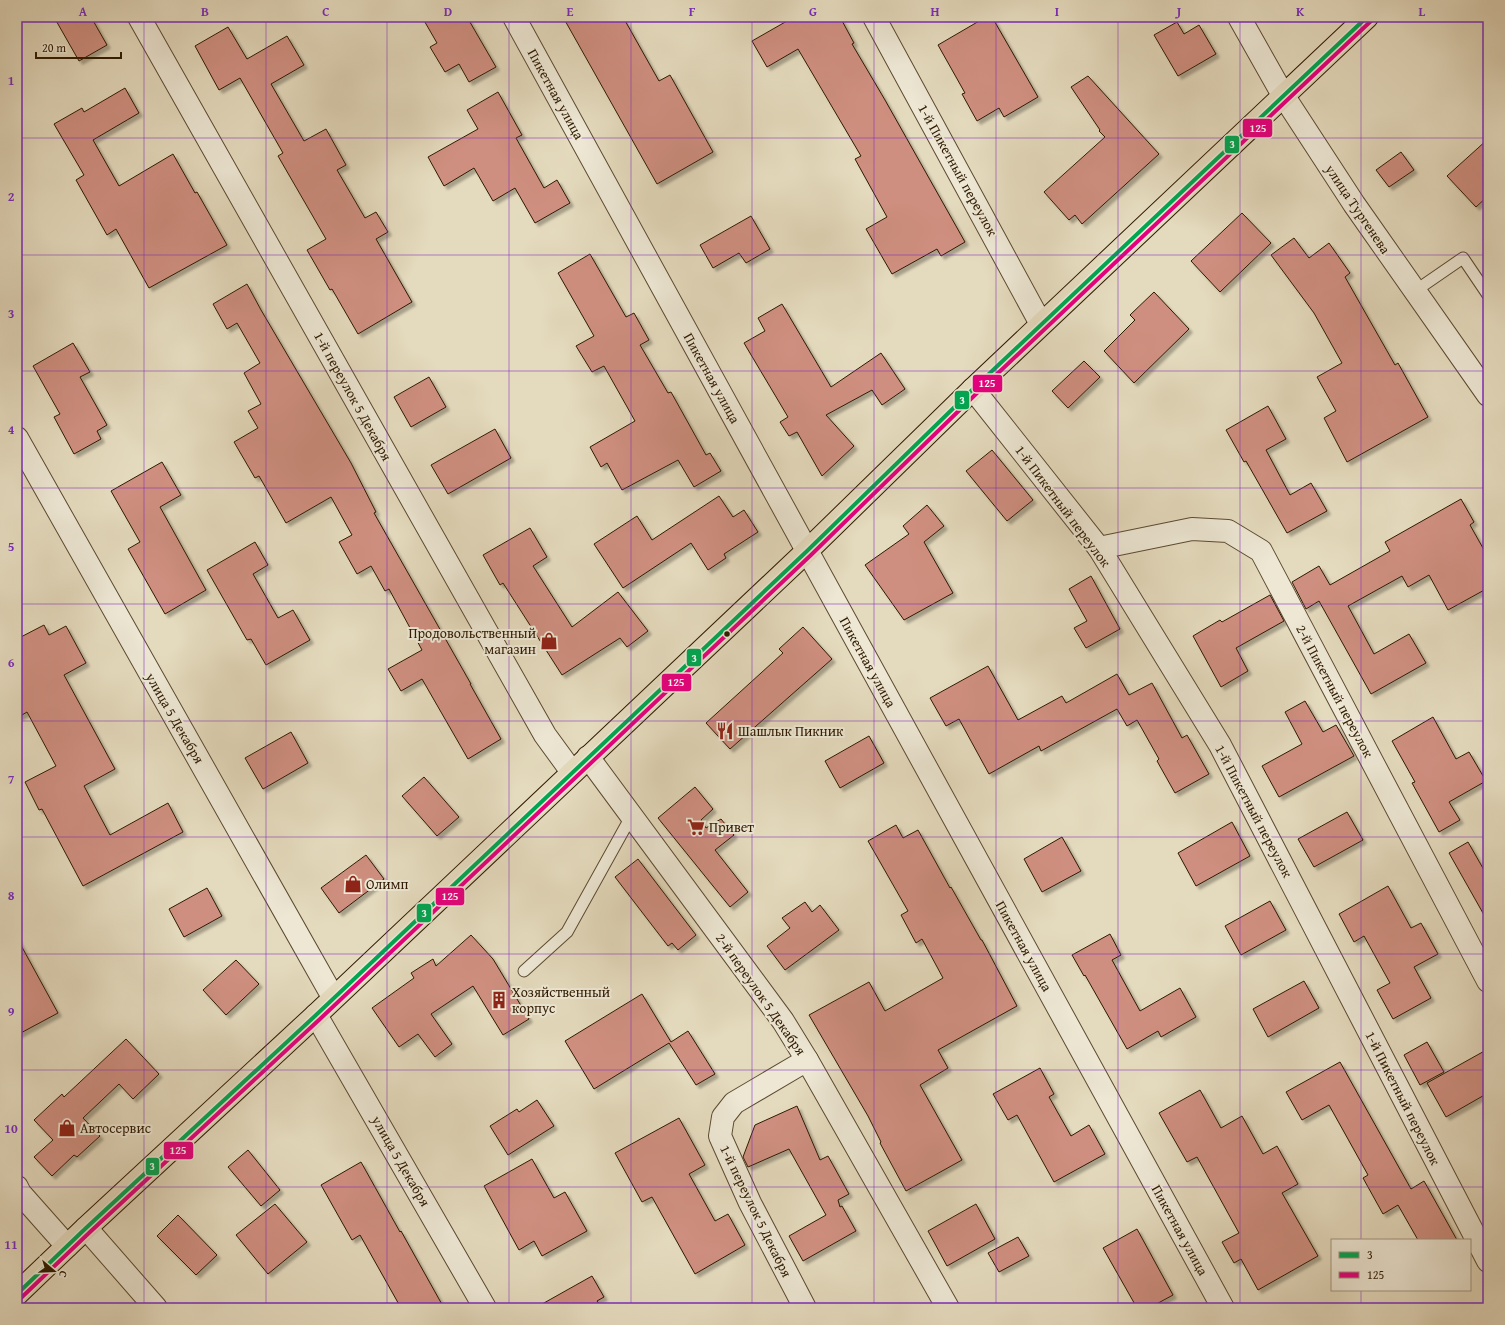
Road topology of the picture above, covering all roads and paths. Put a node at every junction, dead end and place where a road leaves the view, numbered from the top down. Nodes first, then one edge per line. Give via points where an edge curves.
1 (139, 17) edge
2 (514, 17) edge
3 (874, 17) edge
4 (1239, 17) edge
5 (1367, 17) edge
6 (1283, 95) junction
7 (1415, 291) junction
8 (1488, 295) edge
9 (1042, 324) junction
10 (973, 389) junction
11 (1488, 395) edge
12 (17, 438) edge
13 (1099, 548) junction
14 (807, 551) junction
15 (588, 757) junction
16 (572, 772) junction
17 (632, 815) junction
18 (524, 971) dead end
19 (1488, 981) edge
20 (333, 997) junction
21 (316, 1015) junction
22 (807, 1060) junction
23 (17, 1188) edge
24 (86, 1228) junction
25 (67, 1246) junction
26 (1488, 1261) edge
27 (17, 1294) edge
28 (156, 1308) edge
29 (486, 1308) edge
30 (805, 1308) edge
31 (948, 1308) edge
32 (1222, 1308) edge

1 - 16 street, 1-й переулок 5 Декабря via 545,735
2 - 14 street, Пикетная улица
3 - 9 street, 1-й Пикетный переулок
4 - 6 street, улица Тургенева
5 - 6 main road
6 - 7 street, улица Тургенева
6 - 9 main road
7 - 8 lane via 1463,258
7 - 11 street, улица Тургенева
9 - 10 main road
10 - 13 street, 1-й Пикетный переулок
10 - 14 main road
12 - 20 street, улица 5 Декабря
13 - 19 street, 2-й Пикетный переулок via 1192,529 1228,532 1262,551
13 - 26 street, 1-й Пикетный переулок via 1220,745
14 - 15 main road
14 - 32 street, Пикетная улица
15 - 16 main road
15 - 17 street, 2-й переулок 5 Декабря
16 - 20 main road
17 - 18 lane via 567,932
17 - 22 street, 2-й переулок 5 Декабря via 783,1021
20 - 21 main road
21 - 24 main road
21 - 29 street, улица 5 Декабря
22 - 30 street, 1-й переулок 5 Декабря via 734,1103 723,1117 720,1136 750,1202
22 - 31 street, 2-й переулок 5 Декабря
23 - 25 street
24 - 25 main road
24 - 28 street
25 - 27 main road

